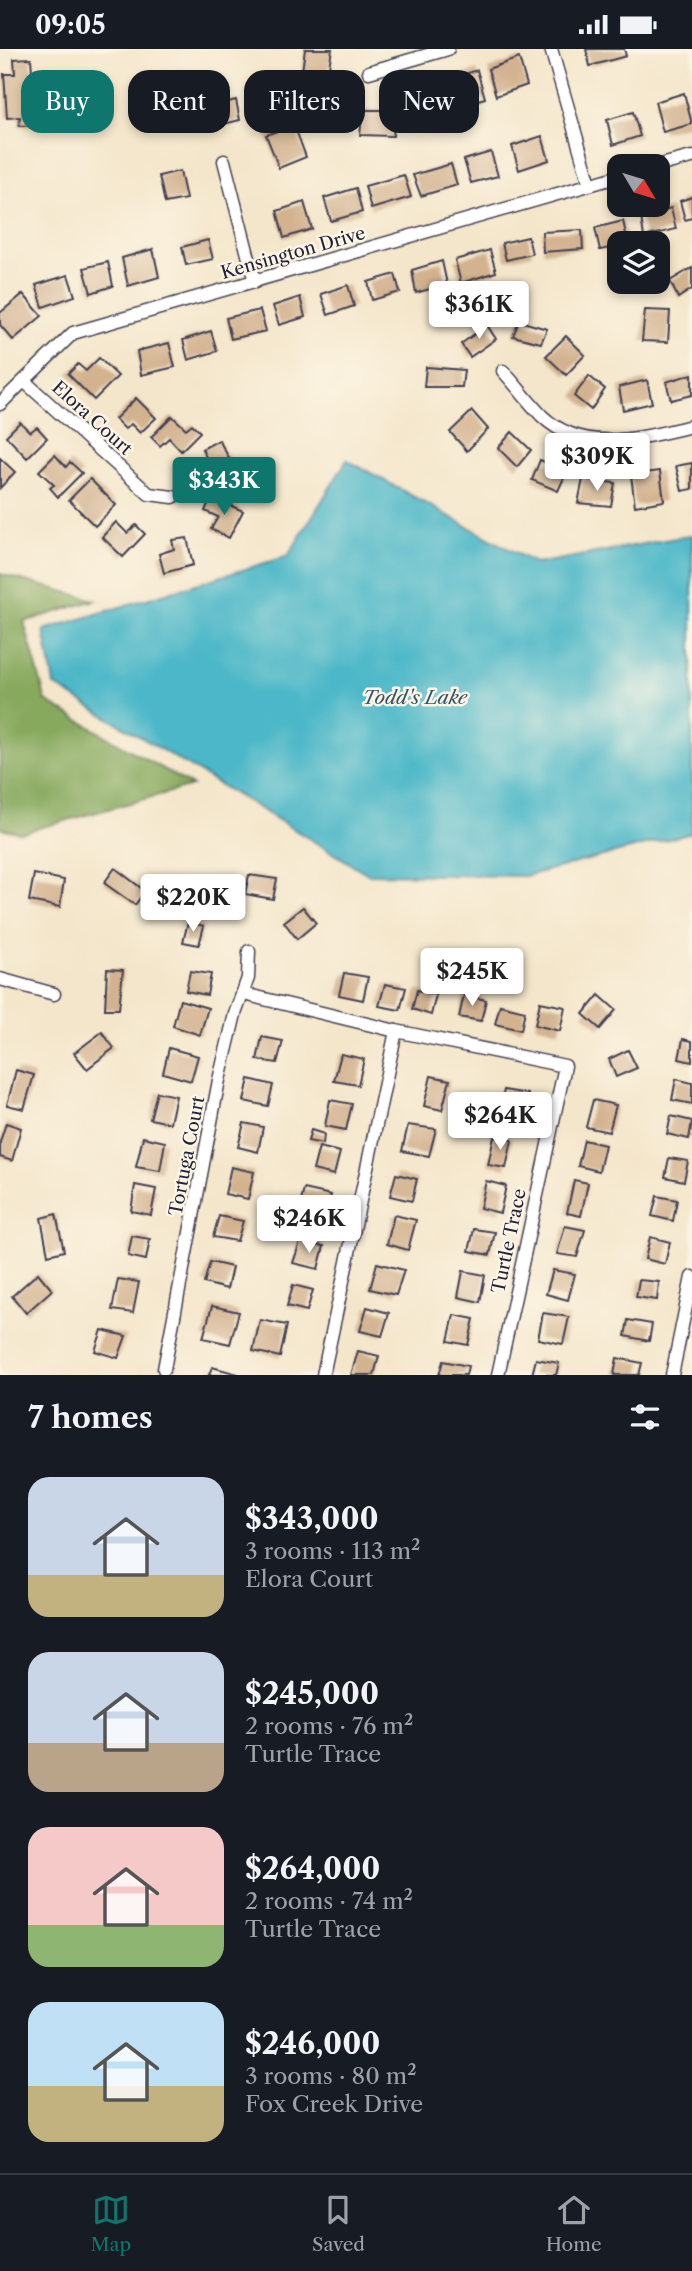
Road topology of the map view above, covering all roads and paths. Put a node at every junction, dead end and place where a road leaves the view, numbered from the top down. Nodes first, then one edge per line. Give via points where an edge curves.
1 (448, 49) edge
2 (551, 49) edge
3 (369, 72) dead end
4 (692, 157) edge
5 (224, 161) dead end
6 (670, 163) edge
7 (607, 179) edge
8 (590, 184) junction
9 (255, 282) junction
10 (503, 371) dead end
11 (24, 380) junction
12 (0, 404) edge
13 (692, 426) edge
14 (173, 497) dead end
15 (249, 951) dead end
16 (0, 979) edge
17 (54, 994) dead end
18 (244, 994) junction
19 (396, 1031) junction
20 (692, 1277) edge
21 (164, 1369) dead end
22 (323, 1375) edge
23 (498, 1375) edge
24 (671, 1375) edge

1 - 3 street
2 - 8 street
4 - 6 street
5 - 9 street
7 - 8 street, Kensington Drive
8 - 9 street, Kensington Drive
9 - 11 street, Kensington Drive via 72,333
10 - 13 street via 544,417 567,432 594,441 639,438
11 - 12 street, Kensington Drive
11 - 14 street, Elora Court via 149,494
15 - 18 street, Tortuga Court
16 - 17 street
18 - 19 street, Turtle Trace
18 - 21 street, Tortuga Court via 219,1080
19 - 22 street
19 - 23 street, Turtle Trace via 565,1066
20 - 24 street

